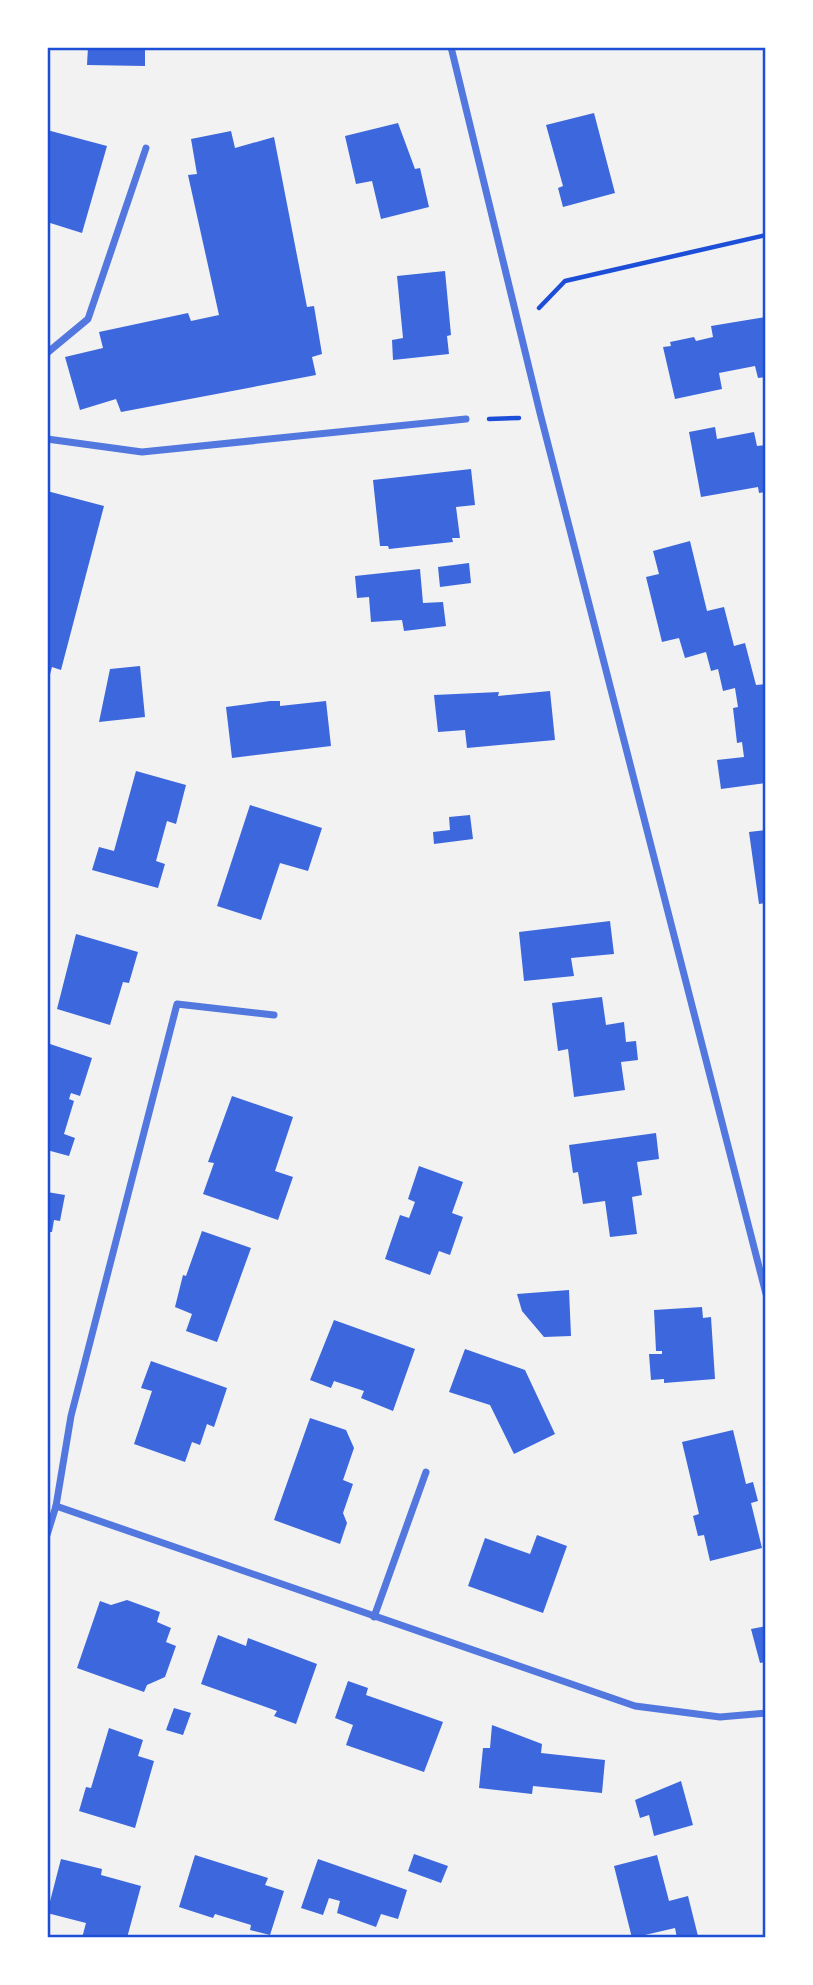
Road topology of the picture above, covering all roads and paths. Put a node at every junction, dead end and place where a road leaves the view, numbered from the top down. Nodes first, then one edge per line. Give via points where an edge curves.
1 (451, 47) edge
2 (145, 148) dead end
3 (766, 235) edge
4 (539, 309) dead end
5 (47, 353) edge
6 (540, 413) junction
7 (466, 419) joint
8 (47, 439) edge
9 (274, 1015) dead end
10 (766, 1294) edge
11 (426, 1472) dead end
12 (56, 1506) junction
13 (47, 1535) edge
14 (374, 1617) junction
15 (766, 1713) edge

1 - 6 street
2 - 5 street via 88,319
3 - 4 path via 565,281
6 - 7 path via 512,420
6 - 10 street
7 - 8 street via 142,452
9 - 12 street via 177,1004 71,1416
11 - 14 street
12 - 13 street
12 - 14 street
14 - 15 street via 635,1706 720,1717

